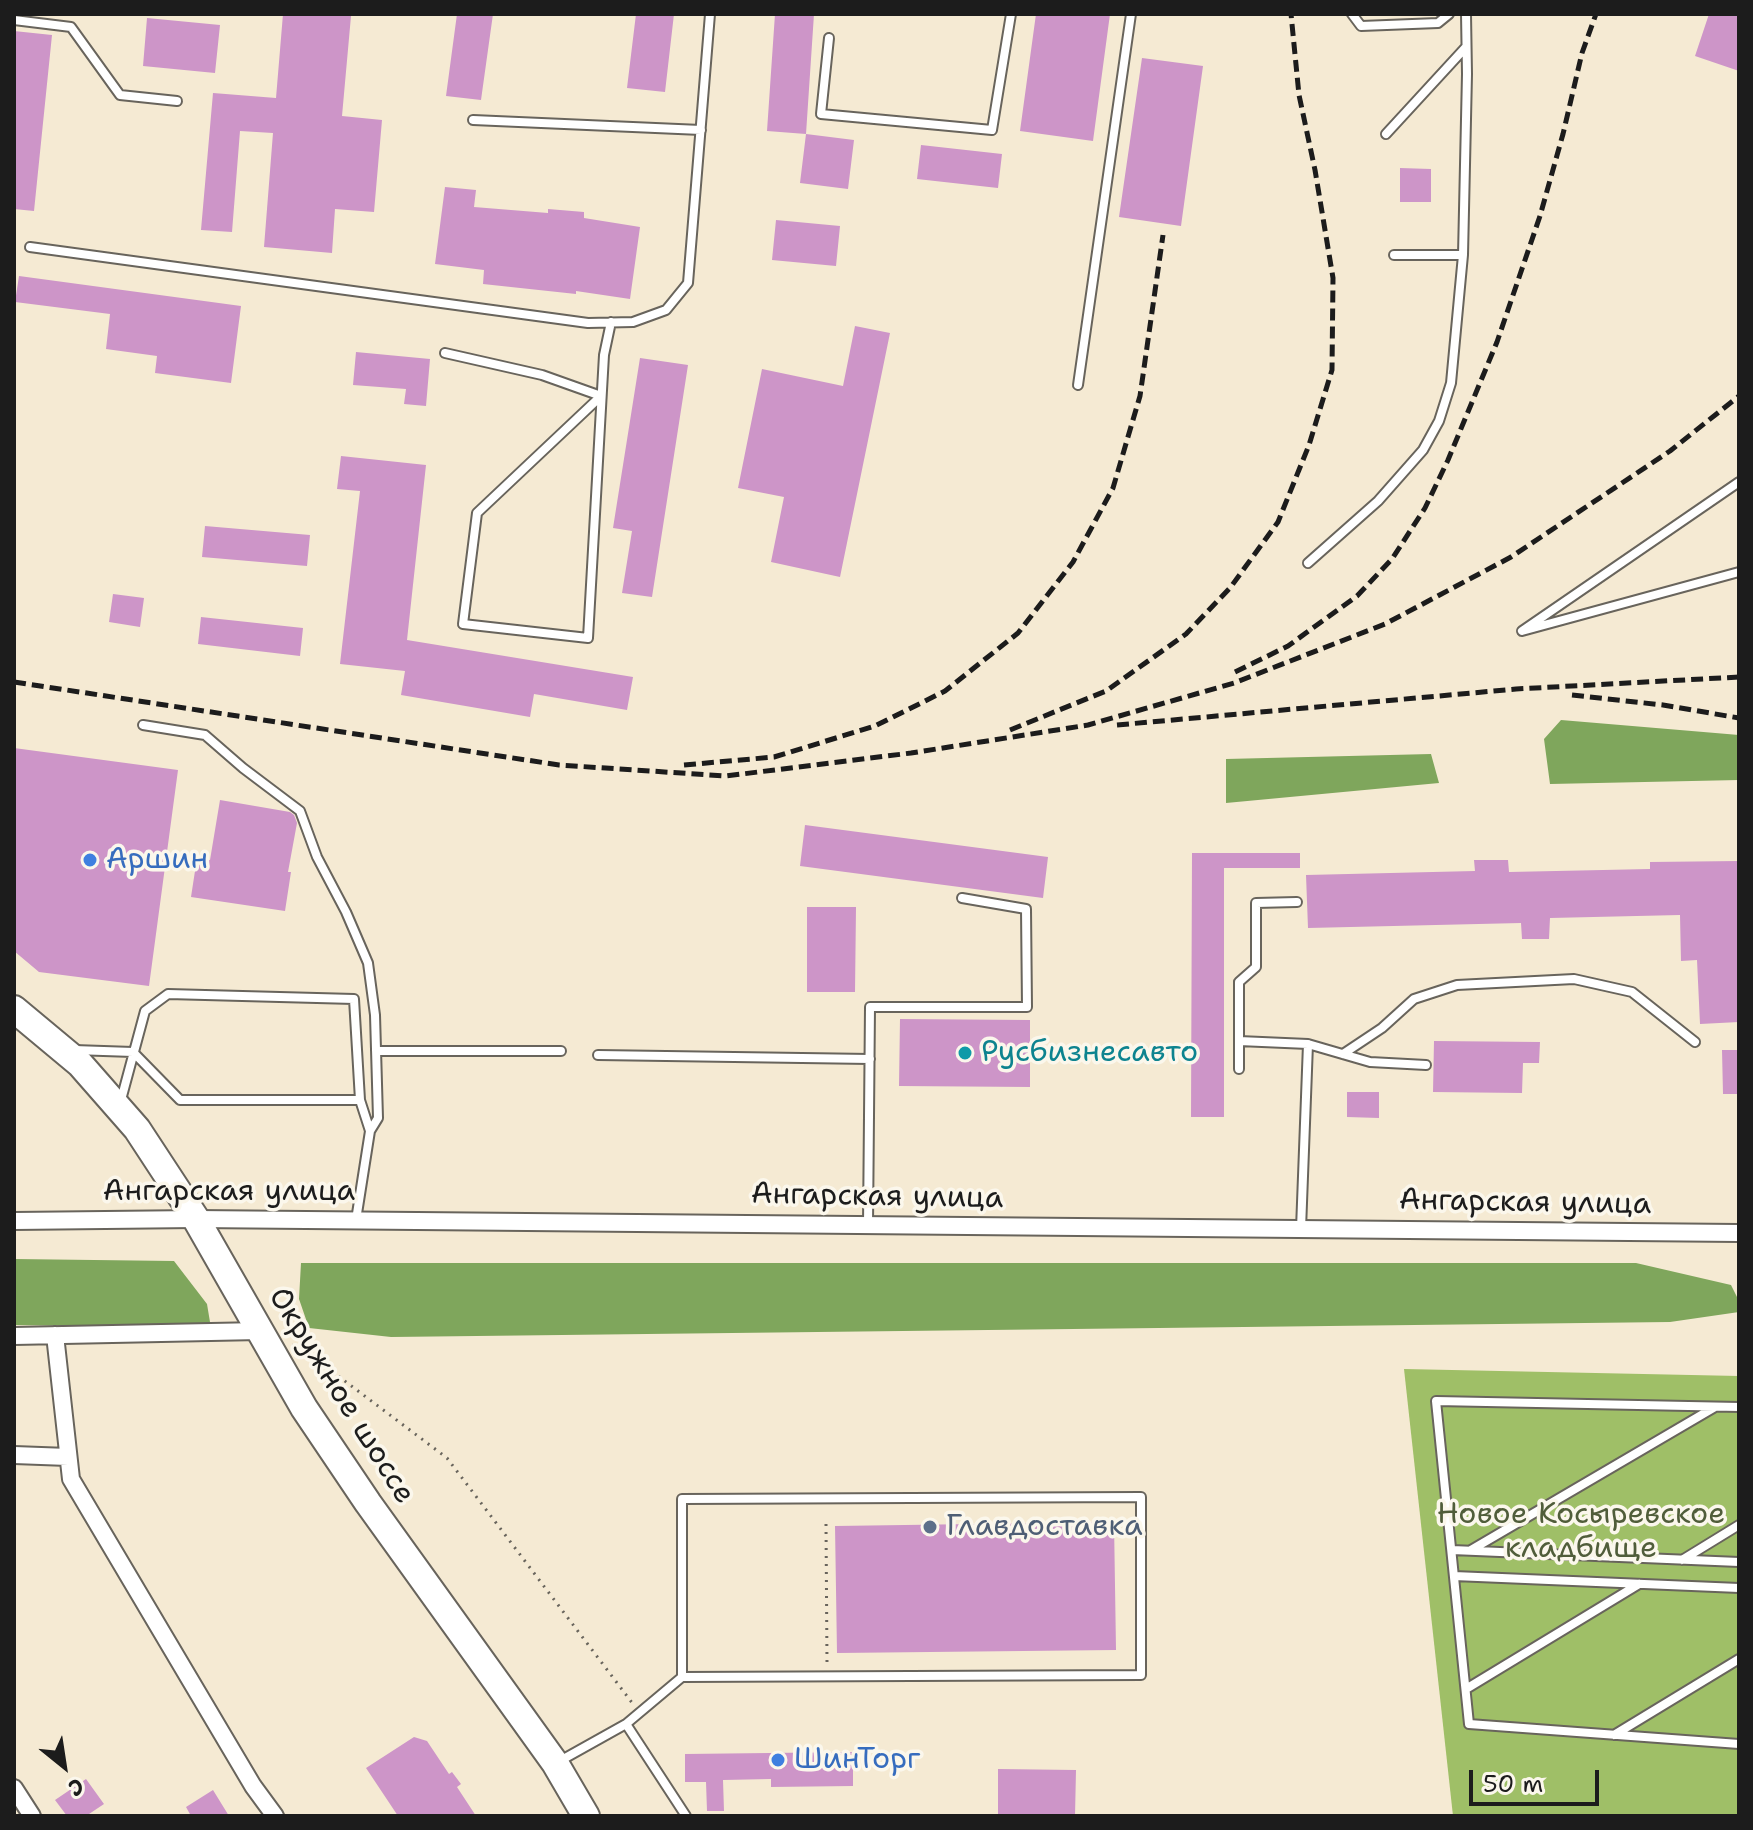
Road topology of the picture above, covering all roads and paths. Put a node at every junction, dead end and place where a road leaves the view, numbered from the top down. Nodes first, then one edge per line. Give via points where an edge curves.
1 (710, 14) edge
2 (1011, 14) edge
3 (1131, 14) edge
4 (1352, 14) edge
5 (1449, 14) edge
6 (1466, 14) edge
7 (14, 20) edge
8 (829, 38) dead end
9 (1466, 47) junction
10 (177, 101) dead end
11 (473, 120) dead end
12 (701, 130) junction
13 (1386, 134) dead end
14 (30, 247) dead end
15 (1394, 255) dead end
16 (1463, 255) junction
17 (611, 322) junction
18 (445, 353) dead end
19 (1078, 385) dead end
20 (601, 396) junction
21 (1739, 482) edge
22 (1308, 563) dead end
23 (1739, 572) edge
24 (143, 725) dead end
25 (962, 898) dead end
26 (1297, 902) dead end
27 (19, 1015) edge
28 (1239, 1041) junction
29 (1695, 1042) dead end
30 (1308, 1044) junction
31 (62, 1050) junction
32 (376, 1051) junction
33 (561, 1051) dead end
34 (133, 1052) junction
35 (1343, 1054) junction
36 (598, 1055) dead end
37 (870, 1059) junction
38 (1426, 1065) dead end
39 (1239, 1069) dead end
40 (360, 1100) junction
41 (119, 1109) junction
42 (370, 1131) junction
43 (196, 1219) junction
44 (356, 1220) junction
45 (14, 1221) edge
46 (868, 1225) junction
47 (1301, 1229) junction
48 (1739, 1233) edge
49 (260, 1331) junction
50 (55, 1335) junction
51 (14, 1336) edge
52 (1715, 1407) junction
53 (1739, 1407) edge
54 (14, 1455) edge
55 (68, 1457) junction
56 (826, 1524) dead end
57 (1739, 1525) edge
58 (1452, 1550) junction
59 (1471, 1550) junction
60 (1682, 1560) junction
61 (1739, 1562) edge
62 (1454, 1576) junction
63 (1639, 1584) junction
64 (1739, 1588) edge
65 (1739, 1659) edge
66 (827, 1663) dead end
67 (682, 1677) junction
68 (1466, 1689) junction
69 (633, 1704) dead end
70 (626, 1724) junction
71 (1614, 1735) junction
72 (1739, 1744) edge
73 (555, 1763) junction
74 (14, 1788) edge
75 (32, 1816) edge
76 (275, 1816) edge
77 (586, 1816) edge
78 (686, 1816) edge

1 - 12 lane
2 - 8 lane via 992,130 821,114
3 - 19 lane
4 - 5 lane via 1361,26 1438,23
6 - 9 lane
7 - 10 lane via 71,27 120,95
9 - 13 lane
9 - 16 lane
11 - 12 lane
12 - 17 lane via 688,283 666,310 633,322
14 - 17 lane
15 - 16 lane
16 - 22 lane via 1451,383 1439,421 1423,450 1378,501
17 - 20 lane
18 - 20 lane via 542,375
20 - 20 lane via 588,638 463,624 477,513
21 - 23 lane via 1522,631
24 - 32 lane via 205,735 300,811 368,963
25 - 37 lane via 1026,909 1027,1007 870,1007
26 - 28 lane via 1256,903 1256,967 1239,982
27 - 31 main road, Окружное шоссе
28 - 30 lane
28 - 39 lane
29 - 35 lane via 1632,992 1574,979 1457,985 1414,999
30 - 35 lane
30 - 47 lane
31 - 34 lane
31 - 41 main road, Окружное шоссе
32 - 33 lane
32 - 42 lane via 378,1118
34 - 40 lane via 180,1100
34 - 40 lane via 145,1011 168,994 354,999
34 - 41 lane
35 - 38 lane via 1370,1062
36 - 37 lane
37 - 46 lane
40 - 42 lane
41 - 43 main road, Окружное шоссе
42 - 44 lane
43 - 44 street, Ангарская улица
43 - 45 street, Ангарская улица
43 - 49 main road, Окружное шоссе
44 - 46 street, Ангарская улица
46 - 47 street, Ангарская улица
47 - 48 street, Ангарская улица
49 - 50 street
49 - 69 path via 305,1351 447,1458
49 - 73 main road, Окружное шоссе via 368,1503
50 - 51 street
50 - 55 street
52 - 53 lane
52 - 58 lane via 1436,1401
52 - 59 lane
54 - 55 street
55 - 76 street via 71,1479
56 - 66 path
57 - 60 lane
58 - 59 lane
58 - 62 lane
59 - 60 lane
60 - 61 lane
62 - 63 lane
62 - 68 lane
63 - 64 lane
63 - 68 lane
65 - 71 lane
67 - 67 lane via 1141,1675 1141,1497 682,1499
67 - 70 lane
68 - 71 lane via 1469,1724
70 - 73 lane
70 - 78 lane
71 - 72 lane
73 - 77 main road, Окружное шоссе
74 - 75 street

